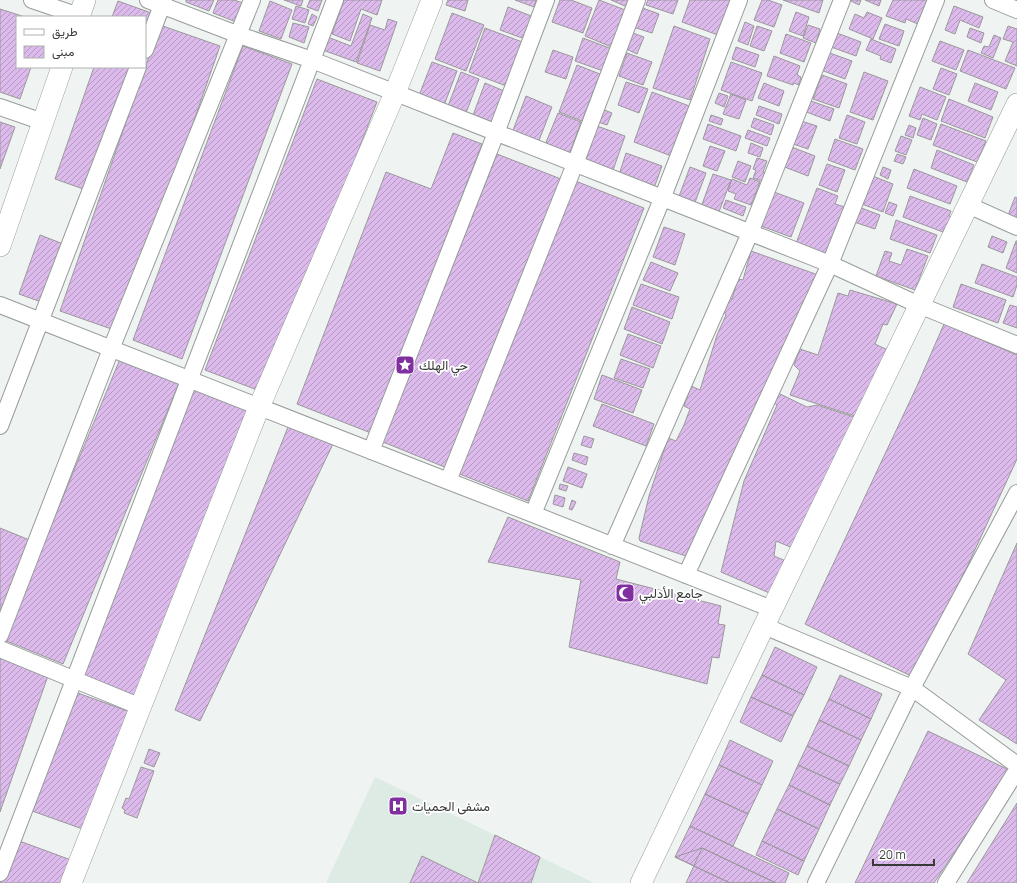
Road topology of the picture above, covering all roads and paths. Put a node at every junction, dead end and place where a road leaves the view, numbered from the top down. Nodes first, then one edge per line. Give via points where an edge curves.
1 (32, 0) edge
2 (252, 0) edge
3 (335, 0) edge
4 (432, 0) edge
5 (546, 0) edge
6 (637, 0) edge
7 (739, 0) edge
8 (842, 0) edge
9 (936, 0) edge
10 (993, 0) edge
11 (158, 2) edge
12 (1017, 10) edge
13 (81, 11) edge
14 (239, 35) junction
15 (146, 46) edge
16 (312, 60) junction
17 (62, 68) edge
18 (138, 68) edge
19 (395, 92) junction
20 (0, 107) edge
21 (1015, 114) edge
22 (43, 122) junction
23 (496, 134) junction
24 (575, 164) junction
25 (662, 199) junction
26 (968, 205) junction
27 (1017, 227) edge
28 (750, 233) junction
29 (0, 246) edge
30 (830, 264) junction
31 (0, 305) edge
32 (919, 305) junction
33 (40, 321) junction
34 (1017, 345) edge
35 (111, 349) junction
36 (189, 380) junction
37 (259, 407) junction
38 (0, 426) edge
39 (371, 451) junction
40 (448, 481) junction
41 (1017, 493) edge
42 (533, 514) junction
43 (612, 546) junction
44 (686, 575) junction
45 (768, 617) junction
46 (0, 635) edge
47 (0, 649) edge
48 (74, 679) junction
49 (912, 688) junction
50 (141, 706) junction
51 (1017, 765) edge
52 (1017, 770) edge
53 (0, 873) edge
54 (71, 883) edge
55 (642, 883) edge
56 (816, 883) edge
57 (946, 883) edge

1 - 13 street
2 - 14 street
3 - 16 street
4 - 19 street
5 - 23 street
6 - 24 street
7 - 25 street
8 - 28 street
9 - 30 street
10 - 12 street
11 - 14 street
11 - 15 street
14 - 16 street
14 - 35 street
16 - 19 street
16 - 36 street
17 - 22 street
18 - 33 street
19 - 23 street
19 - 37 street
20 - 22 street
21 - 26 street
22 - 29 street
23 - 24 street
23 - 39 street
24 - 25 street
24 - 40 street
25 - 28 street
25 - 42 street
26 - 27 street
26 - 32 street
28 - 30 street
28 - 43 street
30 - 32 street
30 - 44 street
31 - 33 street
32 - 34 street
32 - 45 street
33 - 35 street
33 - 38 street
35 - 36 street
35 - 46 street
36 - 37 street
36 - 48 street
37 - 39 street
37 - 50 street
39 - 40 street
40 - 42 street
41 - 49 street
42 - 43 street
43 - 44 street
44 - 45 street
45 - 49 street
45 - 55 street
47 - 48 street
48 - 50 street
48 - 53 street
49 - 51 street
49 - 56 street
50 - 54 street
52 - 57 street

